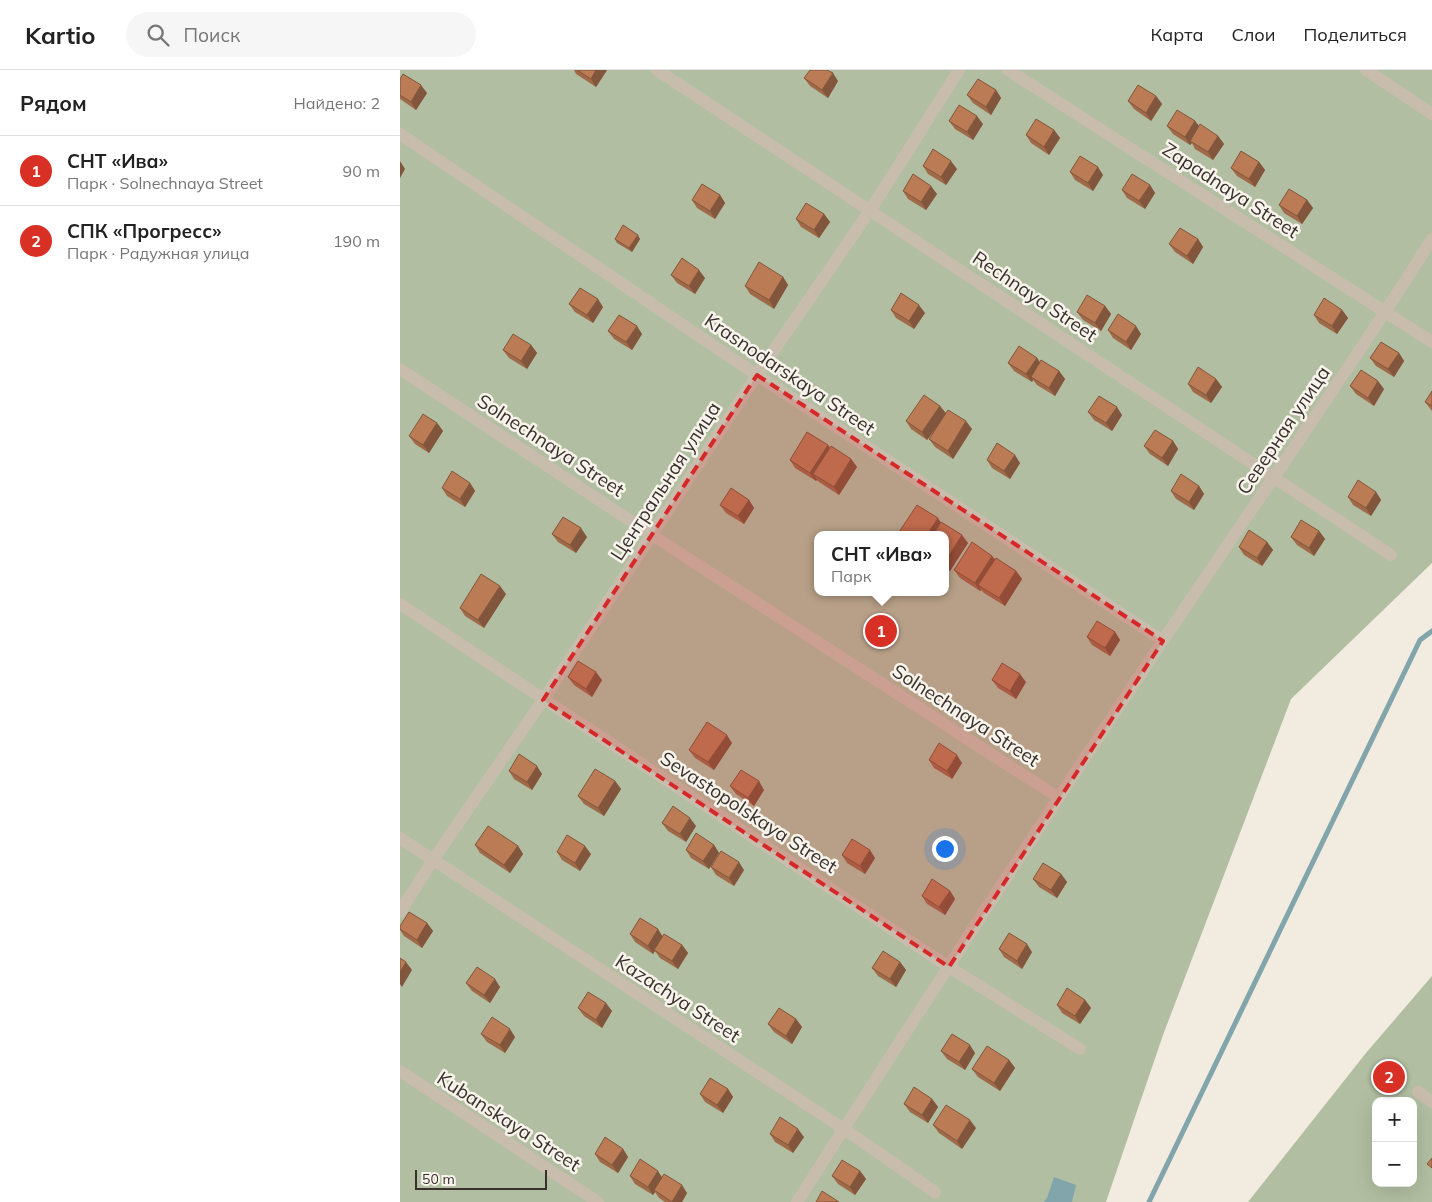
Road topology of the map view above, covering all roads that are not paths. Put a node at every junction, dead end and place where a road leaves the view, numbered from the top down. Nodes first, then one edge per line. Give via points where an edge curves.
1 (657, 70) edge
2 (959, 70) edge
3 (1008, 70) edge
4 (1366, 70) edge
5 (1432, 114) edge
6 (400, 134) edge
7 (871, 209) junction
8 (1432, 240) edge
9 (1386, 311) junction
10 (1432, 342) edge
11 (400, 369) edge
12 (757, 375) junction
13 (1272, 478) junction
14 (652, 535) junction
15 (1391, 555) dead end
16 (400, 604) edge
17 (1163, 641) junction
18 (544, 700) junction
19 (1059, 798) junction
20 (400, 838) edge
21 (433, 860) junction
22 (400, 912) edge
23 (949, 967) junction
24 (1080, 1049) dead end
25 (400, 1071) edge
26 (1418, 1092) dead end
27 (1432, 1102) edge
28 (844, 1129) junction
29 (935, 1192) dead end
30 (598, 1202) edge
31 (797, 1202) edge

1 - 7 street, Rechnaya Street
2 - 7 street, Центральная улица
3 - 9 street, Zapadnaya Street
4 - 5 street
6 - 12 street, Krasnodarskaya Street
7 - 12 street, Центральная улица
7 - 13 street, Rechnaya Street
8 - 9 street, Северная улица
9 - 10 street, Zapadnaya Street
9 - 13 street, Северная улица
11 - 14 street, Solnechnaya Street
12 - 14 street, Центральная улица
12 - 17 street, Krasnodarskaya Street
13 - 15 street, Rechnaya Street
13 - 17 street, Северная улица
14 - 18 street, Центральная улица
14 - 19 street, Solnechnaya Street
16 - 18 street, Sevastopolskaya Street
17 - 19 street, Северная улица
18 - 21 street, Центральная улица
18 - 23 street, Sevastopolskaya Street
19 - 23 street, Северная улица
20 - 21 street, Kazachya Street
21 - 22 street, Центральная улица
21 - 28 street, Kazachya Street
23 - 24 street, Sevastopolskaya Street
23 - 28 street, Северная улица
25 - 30 street, Kubanskaya Street
26 - 27 street
28 - 29 street, Kazachya Street
28 - 31 street, Северная улица

